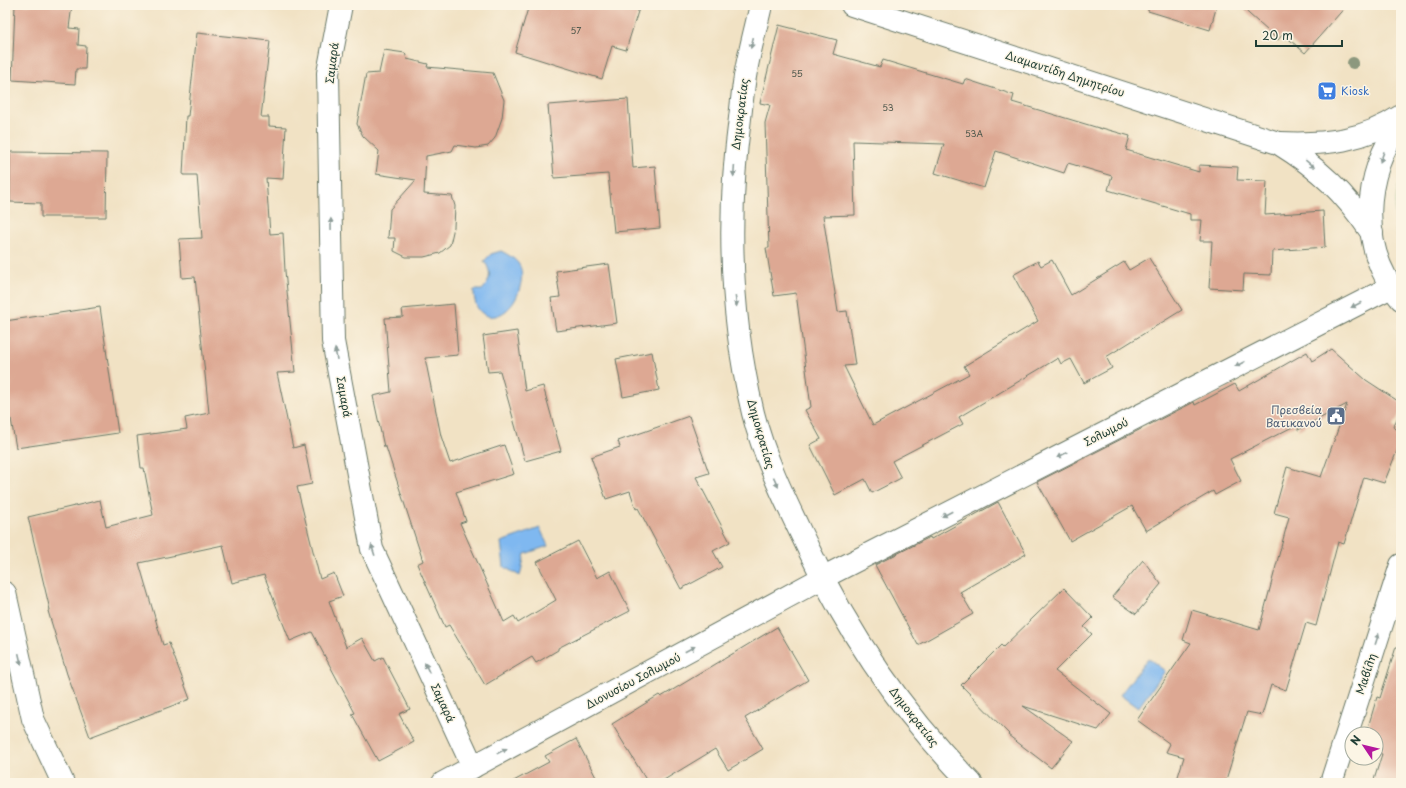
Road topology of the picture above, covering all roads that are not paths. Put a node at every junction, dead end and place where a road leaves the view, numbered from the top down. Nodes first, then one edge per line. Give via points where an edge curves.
1 (341, 5) edge
2 (761, 5) edge
3 (852, 5) edge
4 (1401, 116) edge
5 (1401, 123) edge
6 (1278, 143) junction
7 (1372, 233) junction
8 (1396, 293) edge
9 (822, 578) junction
10 (1399, 580) edge
11 (5, 593) edge
12 (473, 767) junction
13 (63, 783) edge
14 (443, 783) edge
15 (971, 783) edge
16 (1330, 783) edge

12 -> 1 street, Σαμαρά via 372,550 333,341 328,73
2 -> 9 street, Δημοκρατίας via 745,72 735,152 732,270 742,357 753,414 773,475
3 - 6 street, Διαμαντίδη Δημητρίου
4 - 6 street, Διαμαντίδη Δημητρίου via 1385,126 1347,140 1312,144
5 -> 7 street via 1385,149 1374,176 1370,204
6 -> 7 street, Διαμαντίδη Δημητρίου via 1307,161 1333,184 1354,207
7 - 8 street via 1378,259
8 -> 9 street, Σολωμού
12 -> 9 street, Διονυσίου Σολωμού
9 - 15 street, Δημοκρατίας via 844,620 874,666 915,721
16 -> 10 street, Μαβίλη
11 -> 13 street via 34,719
12 - 14 street, Διονυσίου Σολωμού

